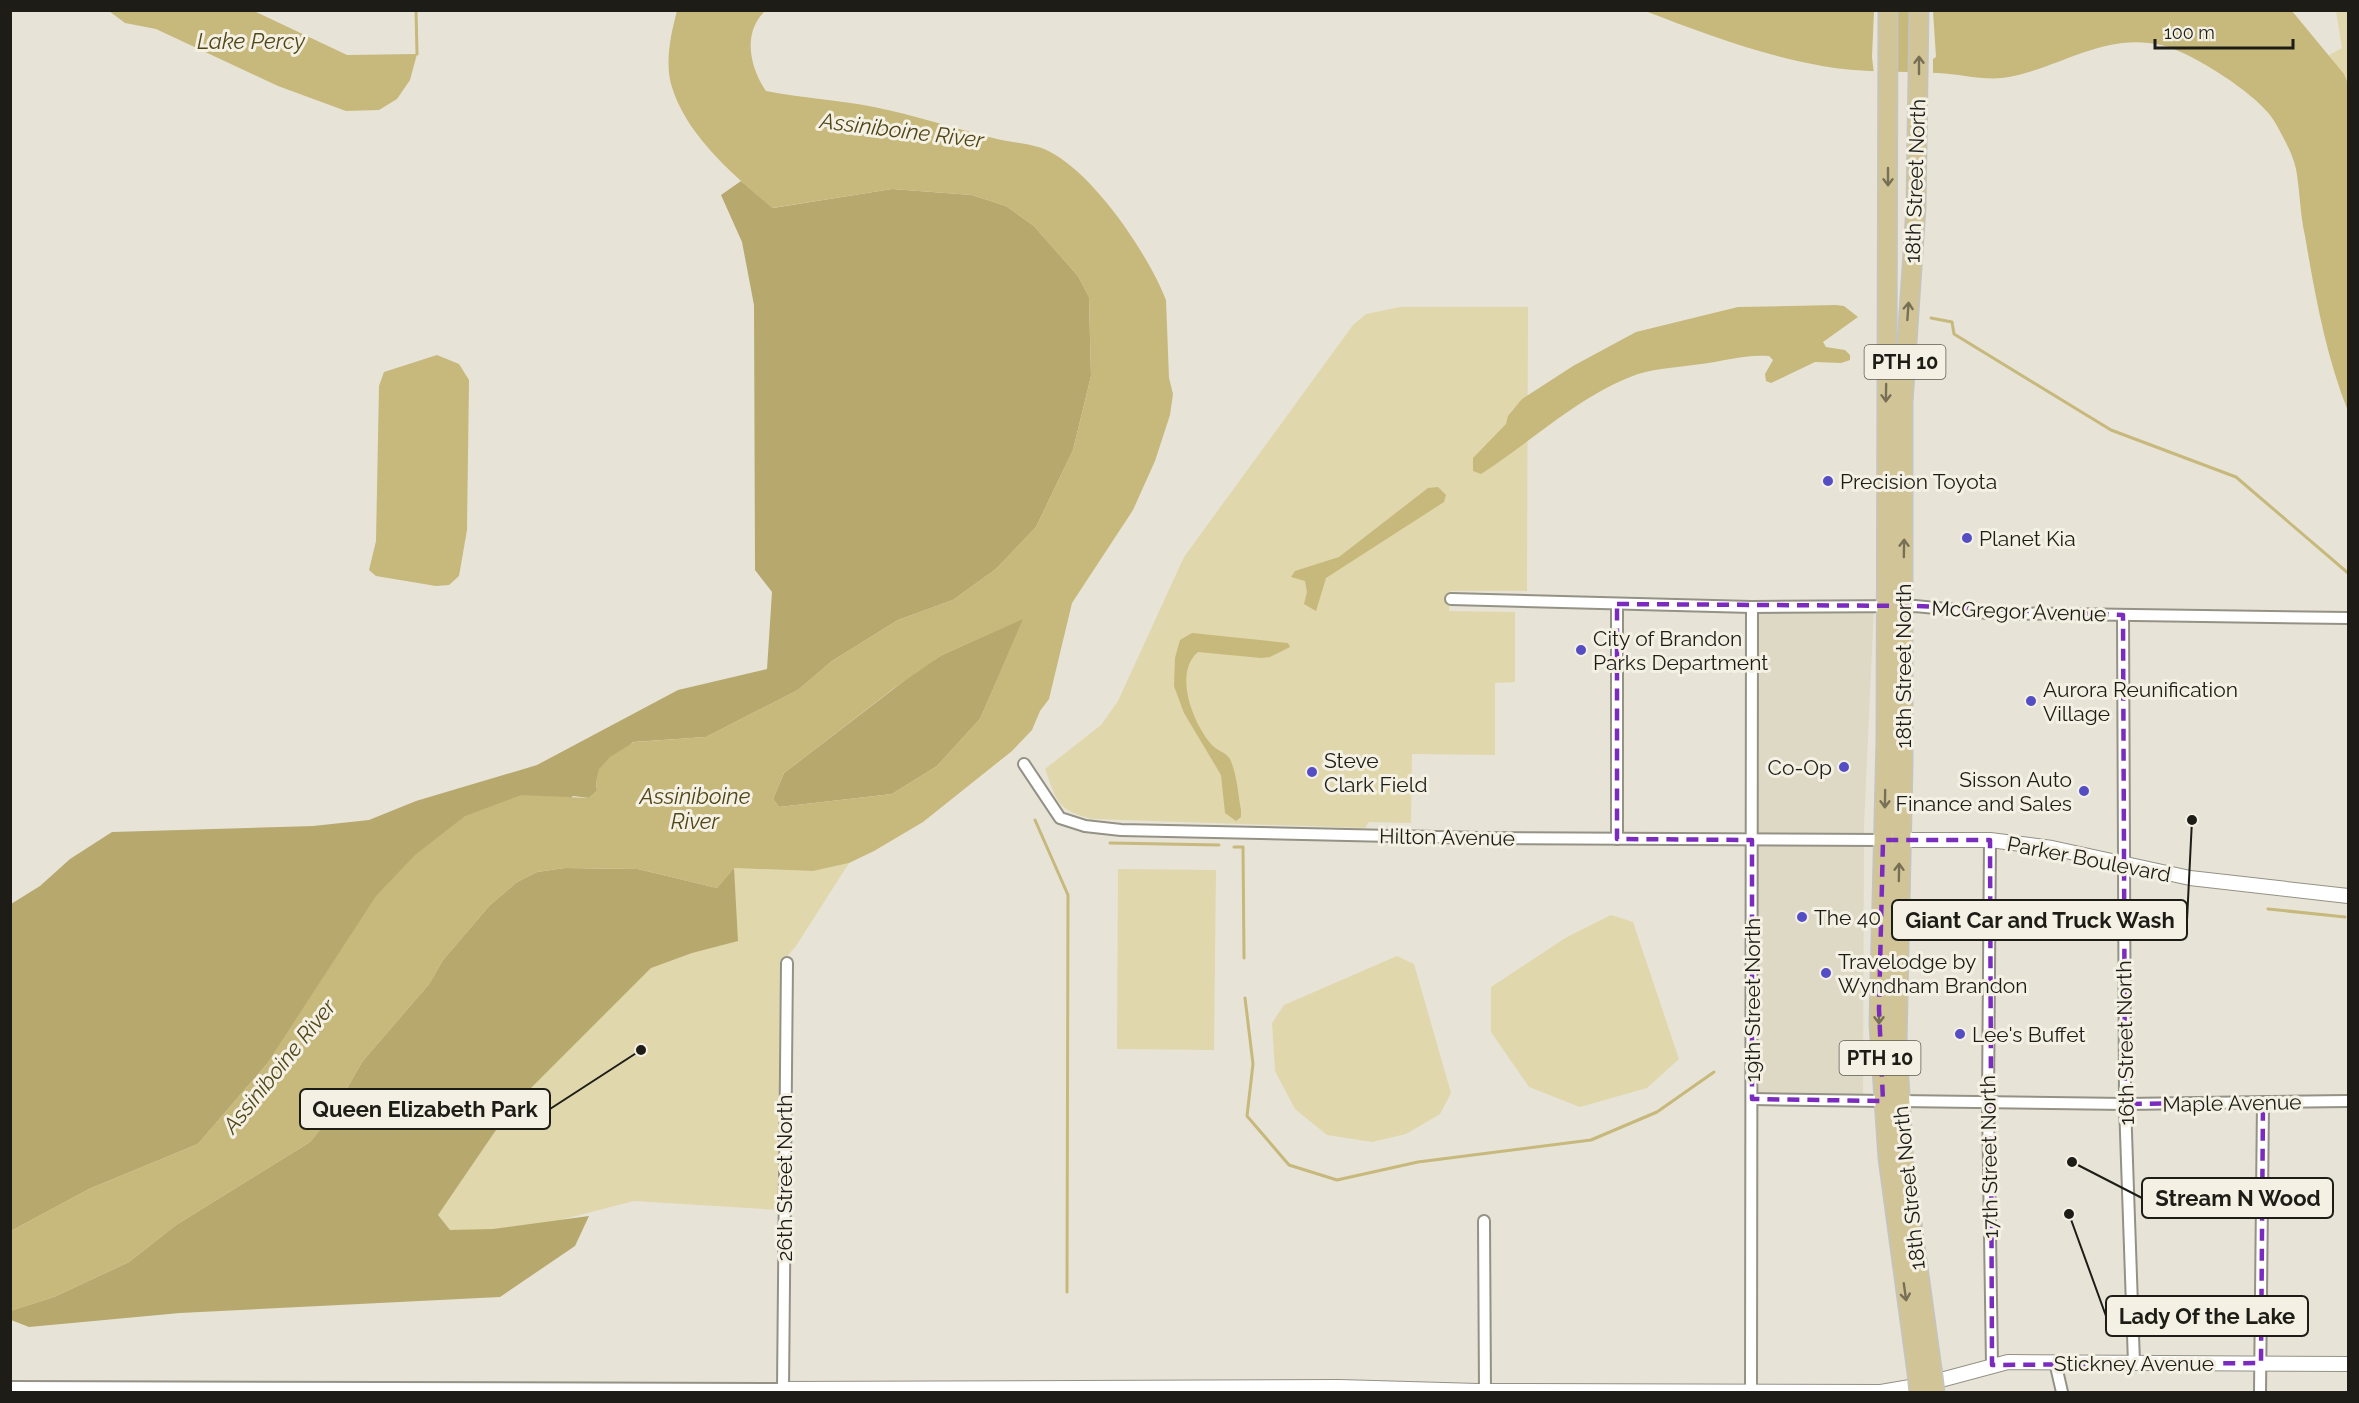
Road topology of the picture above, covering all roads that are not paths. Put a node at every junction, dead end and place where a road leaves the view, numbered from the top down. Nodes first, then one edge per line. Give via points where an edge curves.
1 (1888, 10) edge
2 (1919, 10) edge
3 (1451, 599) dead end
4 (1617, 604) junction
5 (1752, 607) junction
6 (1894, 607) junction
7 (2123, 615) junction
8 (2349, 618) edge
9 (1024, 764) dead end
10 (1617, 839) junction
11 (1752, 840) junction
12 (1892, 840) junction
13 (1990, 840) junction
14 (2123, 862) junction
15 (2349, 896) edge
16 (787, 963) dead end
17 (1752, 1099) junction
18 (1891, 1101) junction
19 (1988, 1101) junction
20 (2349, 1101) edge
21 (2263, 1102) junction
22 (2125, 1104) junction
23 (1484, 1221) dead end
24 (2055, 1362) junction
25 (2134, 1363) junction
26 (2261, 1363) junction
27 (2349, 1364) edge
28 (1992, 1365) junction
29 (1925, 1382) edge
30 (10, 1387) edge
31 (91, 1389) edge
32 (231, 1390) edge
33 (366, 1390) edge
34 (503, 1390) edge
35 (683, 1390) edge
36 (1066, 1390) edge
37 (1202, 1390) edge
38 (1339, 1390) edge
39 (783, 1391) edge
40 (1480, 1391) edge
41 (1611, 1392) edge
42 (1751, 1392) edge
43 (2062, 1392) edge
44 (2260, 1392) edge

1 -> 6 main road, 18th Street North / PTH 10
6 -> 2 main road, 18th Street North / PTH 10 via 1919,119
3 - 4 street, McGregor Avenue
4 - 5 street, McGregor Avenue
4 - 10 street
5 - 6 street, McGregor Avenue
5 - 11 street, 19th Street North
6 - 7 street, McGregor Avenue
6 - 12 main road, 18th Street North / PTH 10
7 - 8 street, McGregor Avenue
7 - 14 street, 16th Street North
9 - 10 street, Hilton Avenue via 1056,816 1085,826 1204,833
10 - 11 street, Hilton Avenue
11 - 12 street, Hilton Avenue
11 - 17 street, 19th Street North
12 - 13 street, Parker Boulevard
12 - 18 main road, 18th Street North / PTH 10 via 1879,1009
13 - 14 street, Parker Boulevard
13 - 19 street, 17th Street North
14 - 15 street, Parker Boulevard via 2200,880
14 - 22 street, 16th Street North
16 - 39 street, 26th Street North
17 - 18 street, Maple Avenue
17 - 42 street, 19th Street North
18 - 19 street, Maple Avenue
18 - 29 main road, 18th Street North / PTH 10 via 1897,1232
19 - 22 street, Maple Avenue
19 - 28 street, 17th Street North
20 - 21 street, Maple Avenue
21 - 22 street, Maple Avenue
21 - 26 street
22 - 25 street, 16th Street North
23 - 40 street
24 - 25 street, Stickney Avenue
24 - 28 street, Stickney Avenue
24 - 43 street
25 - 26 street, Stickney Avenue
26 - 27 street, Stickney Avenue
26 - 44 street
28 - 29 street, Stickney Avenue
29 - 42 street, Stickney Avenue via 1881,1392
30 - 31 street
31 - 32 street
32 - 33 street
33 - 34 street
34 - 35 street
35 - 39 street
36 - 37 street, Stickney Avenue
36 - 39 street, Stickney Avenue
37 - 38 street, Stickney Avenue
38 - 40 street, Stickney Avenue
40 - 41 street, Stickney Avenue
41 - 42 street, Stickney Avenue

